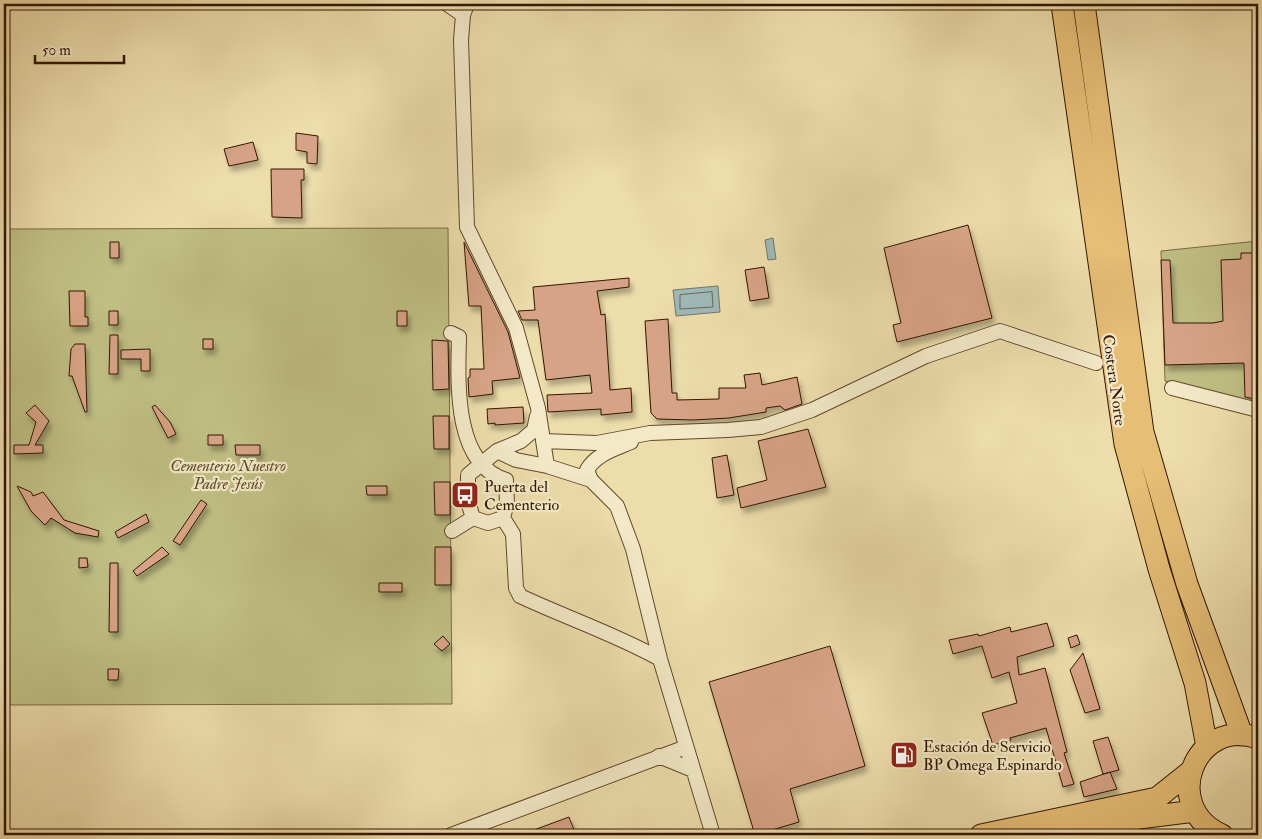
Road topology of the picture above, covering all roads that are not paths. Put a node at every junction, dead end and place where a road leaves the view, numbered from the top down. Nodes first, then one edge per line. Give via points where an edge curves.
1 (447, 4) edge
2 (1062, 4) edge
3 (1084, 4) edge
4 (465, 9) edge
5 (451, 333) dead end
6 (1096, 363) dead end
7 (1172, 388) dead end
8 (538, 408) junction
9 (1258, 410) edge
10 (650, 433) junction
11 (543, 441) junction
12 (497, 452) junction
13 (527, 462) junction
14 (480, 464) junction
15 (547, 466) junction
16 (506, 480) junction
17 (591, 480) junction
18 (474, 518) junction
19 (503, 518) junction
20 (452, 530) dead end
21 (660, 659) junction
22 (1250, 736) edge
23 (686, 747) junction
24 (1207, 747) junction
25 (659, 756) junction
26 (693, 770) junction
27 (1191, 771) junction
28 (1195, 811) junction
29 (1219, 834) edge
30 (451, 835) edge
31 (713, 835) edge
32 (981, 835) edge
33 (1064, 835) edge

1 - 4 street
2 - 24 main road, Costera Norte via 1125,444 1159,569 1195,683
3 - 22 main road, Costera Norte via 1143,432 1187,584
4 - 8 street via 461,40 467,227 516,328
5 - 14 street via 460,338 460,404 464,429
6 - 10 street via 1000,332 926,356 812,410 761,427
7 - 9 street
8 - 11 street
8 - 12 street via 534,430 521,441
10 - 11 street via 597,443
10 - 17 street via 597,458 587,470
11 - 15 street
12 - 13 street
12 - 14 street
13 - 15 street
13 - 16 street via 517,467
14 - 16 street via 496,477
14 - 18 street via 468,476 468,502
15 - 17 street
16 - 19 street via 507,503
17 - 21 street via 617,506 633,550
18 - 19 street via 488,523
18 - 20 street
19 - 21 street via 513,534 516,588 520,596 566,618 624,639
21 - 23 street
22 - 24 main road via 1223,738
23 - 25 street
23 - 26 street
24 - 27 main road
25 - 26 street
25 - 30 street
26 - 31 street
27 - 28 main road via 1189,791
27 - 32 main road via 1157,798
28 - 29 main road
28 - 33 main road via 1139,818

